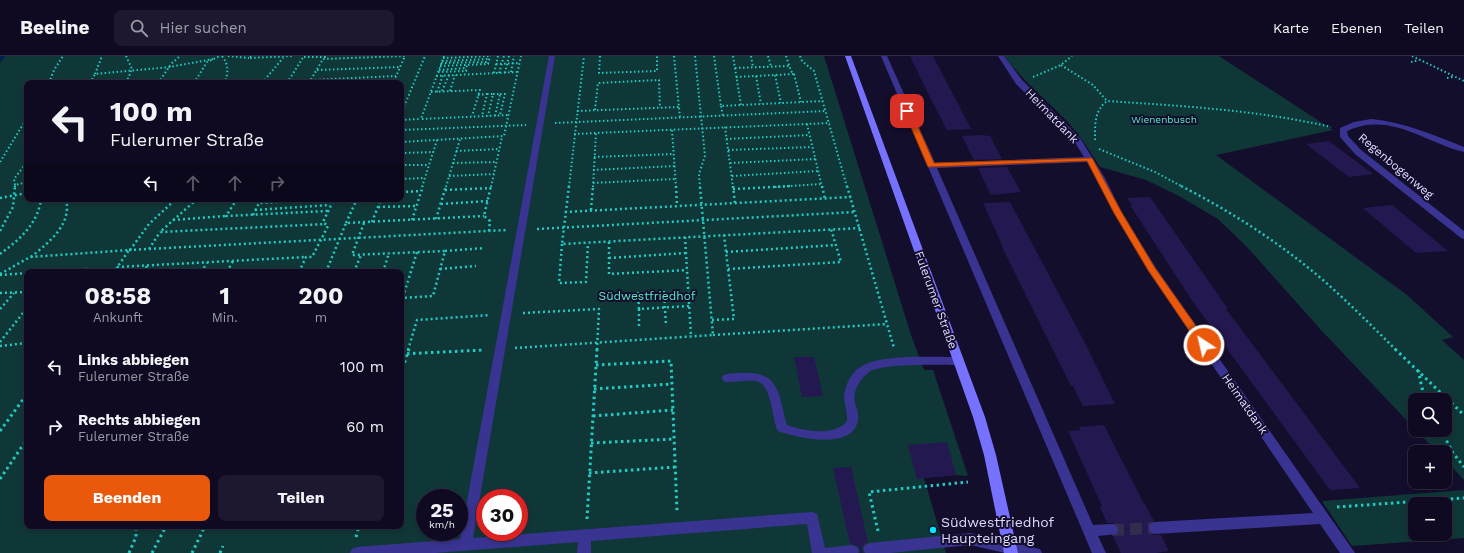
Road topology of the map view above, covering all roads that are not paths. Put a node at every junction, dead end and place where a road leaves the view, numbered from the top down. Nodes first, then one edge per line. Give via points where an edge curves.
1 (552, 56) edge
2 (848, 56) edge
3 (884, 56) edge
4 (1001, 56) edge
5 (1464, 150) edge
6 (1089, 159) junction
7 (931, 166) junction
8 (1464, 236) edge
9 (958, 361) junction
10 (727, 378) dead end
11 (1327, 513) junction
12 (1155, 528) tunnel mouth
13 (1112, 530) tunnel mouth
14 (1090, 531) junction
15 (586, 536) junction
16 (465, 545) junction
17 (876, 549) road end
18 (1010, 550) edge
19 (852, 551) dead end
20 (357, 553) edge
21 (584, 553) edge
22 (819, 553) edge
23 (828, 553) edge
24 (1035, 553) edge
25 (1099, 553) edge
26 (1348, 553) edge

1 - 16 street
2 - 9 main road, Fulerumer Straße
3 - 7 street
4 - 6 street, Heimatdank via 1019,82 1077,140
5 - 8 street, Regenbogenweg via 1389,122 1370,122 1342,130 1344,137 1358,152
6 - 7 street
6 - 11 street, Heimatdank via 1152,270
7 - 14 street
9 - 10 street via 869,366 858,374 851,387 849,398 854,416 852,424 843,432 828,435 791,432 782,428 770,384 757,377
9 - 18 main road, Fulerumer Straße via 990,455
11 - 12 street
11 - 26 street, Heimatdank
13 - 14 street
14 - 25 street
15 - 16 street
15 - 21 street
15 - 22 street via 812,518
16 - 20 street
17 - 18 street via 970,539
18 - 24 street
19 - 23 street

